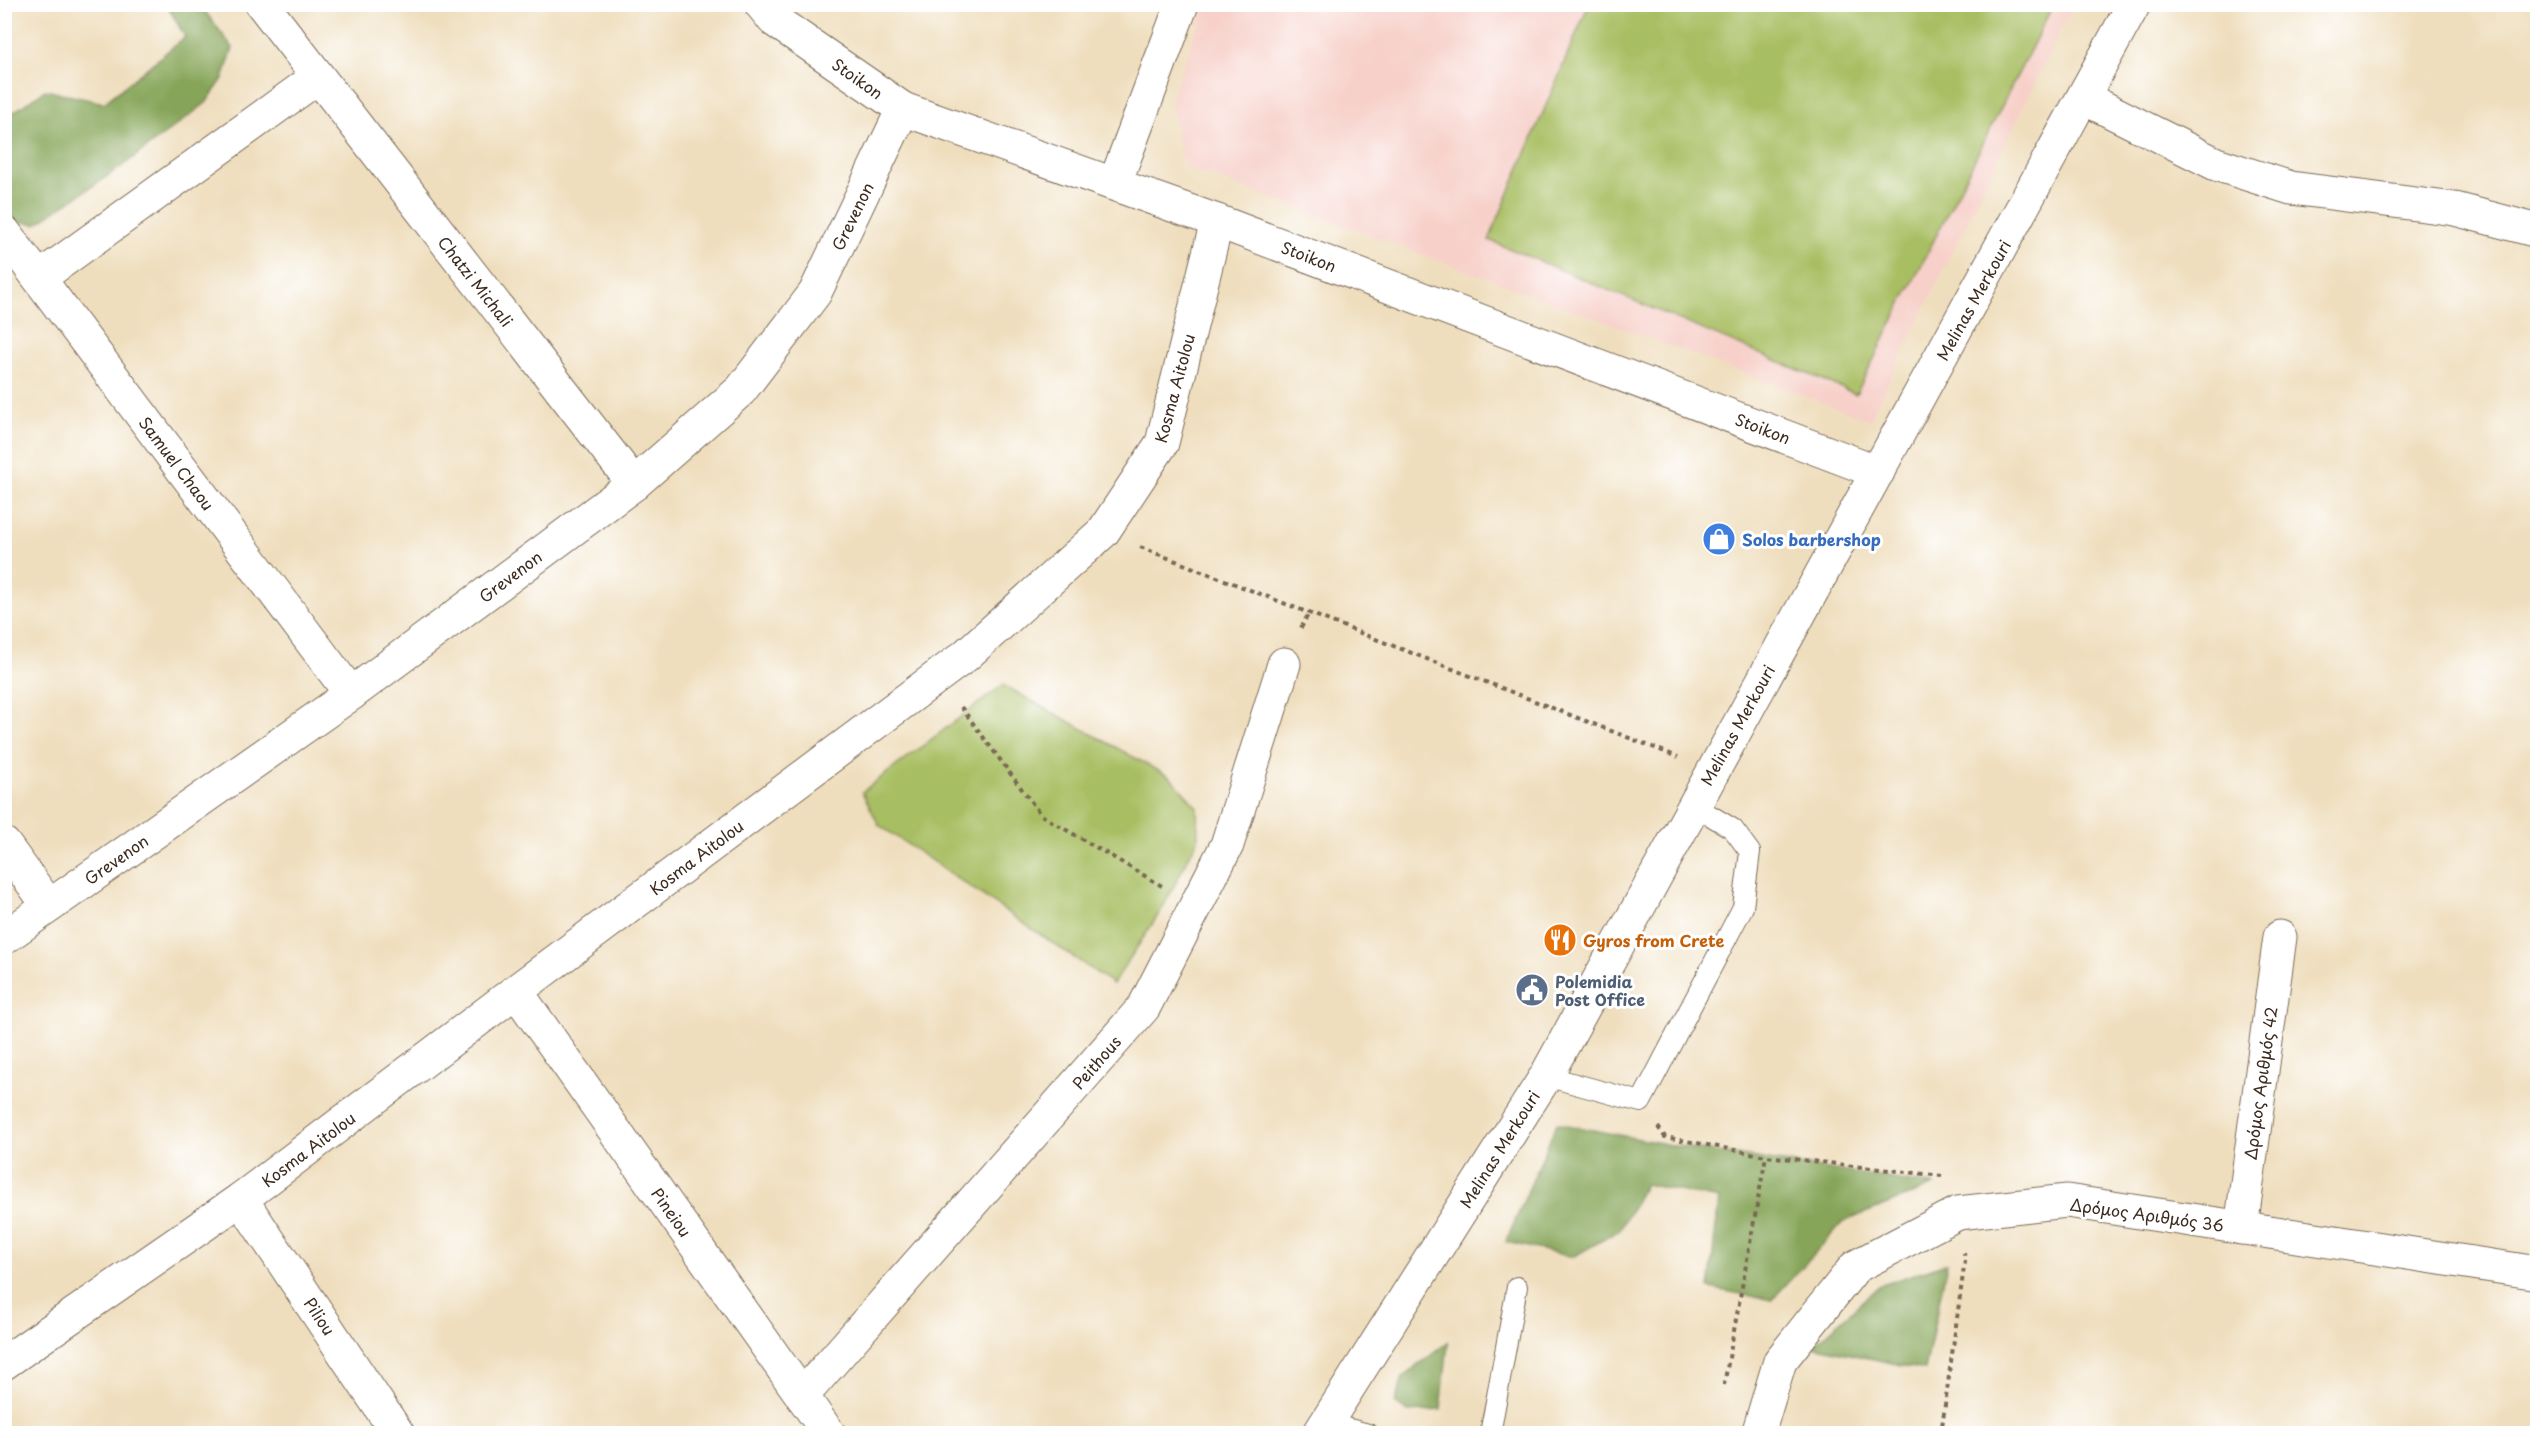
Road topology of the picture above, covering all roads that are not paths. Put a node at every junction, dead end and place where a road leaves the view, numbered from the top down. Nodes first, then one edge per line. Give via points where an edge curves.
1 (262, 4) edge
2 (761, 4) edge
3 (1182, 4) edge
4 (2134, 4) edge
5 (318, 77) junction
6 (2084, 98) junction
7 (903, 109) junction
8 (1115, 183) junction
9 (1216, 221) junction
10 (2538, 231) edge
11 (4, 232) edge
12 (39, 278) junction
13 (1878, 472) junction
14 (634, 484) junction
15 (1284, 664) dead end
16 (351, 694) junction
17 (1693, 805) junction
18 (4, 844) edge
19 (49, 906) junction
20 (2280, 937) dead end
21 (4, 938) edge
22 (516, 991) junction
23 (1546, 1076) junction
24 (241, 1199) junction
25 (2241, 1228) junction
26 (2538, 1273) edge
27 (1517, 1287) dead end
28 (4, 1363) edge
29 (802, 1396) junction
30 (1323, 1428) edge
31 (398, 1434) edge
32 (829, 1434) edge
33 (1368, 1434) edge
34 (1490, 1434) edge
35 (1758, 1434) edge

1 - 5 street, Chatzi Michali
2 - 7 street, Stoikon via 774,20
3 - 8 street
4 - 6 street, Melinas Merkouri
5 - 12 street
5 - 14 street, Chatzi Michali
6 - 10 street via 2216,164 2291,188 2455,209
6 - 13 street, Melinas Merkouri
7 - 8 street, Stoikon
7 - 14 street, Grevenon via 815,293 741,390
8 - 9 street, Stoikon
9 - 13 street, Stoikon
9 - 22 street, Kosma Aitolou via 1162,443 1103,532 965,656
11 - 12 street, Samuel Chaou
12 - 16 street, Samuel Chaou
13 - 17 street, Melinas Merkouri
14 - 16 street, Grevenon
15 - 29 street, Peithous via 1227,845 1144,1007
16 - 19 street, Grevenon
17 - 23 street, Melinas Merkouri
17 - 23 lane via 1733,829 1750,852 1743,907 1641,1102
18 - 19 street
19 - 21 street, Grevenon
20 - 25 street, Δρόμος Αριθμός 42
22 - 24 street, Kosma Aitolou
22 - 29 street, Pineiou
23 - 30 street, Melinas Merkouri
24 - 28 street, Kosma Aitolou
24 - 31 street, Piliou
25 - 26 street, Δρόμος Αριθμός 36
25 - 35 street, Δρόμος Αριθμός 36 via 2067,1201 1958,1213 1855,1267 1780,1361
27 - 34 lane
29 - 32 street, Pineiou
30 - 33 lane

